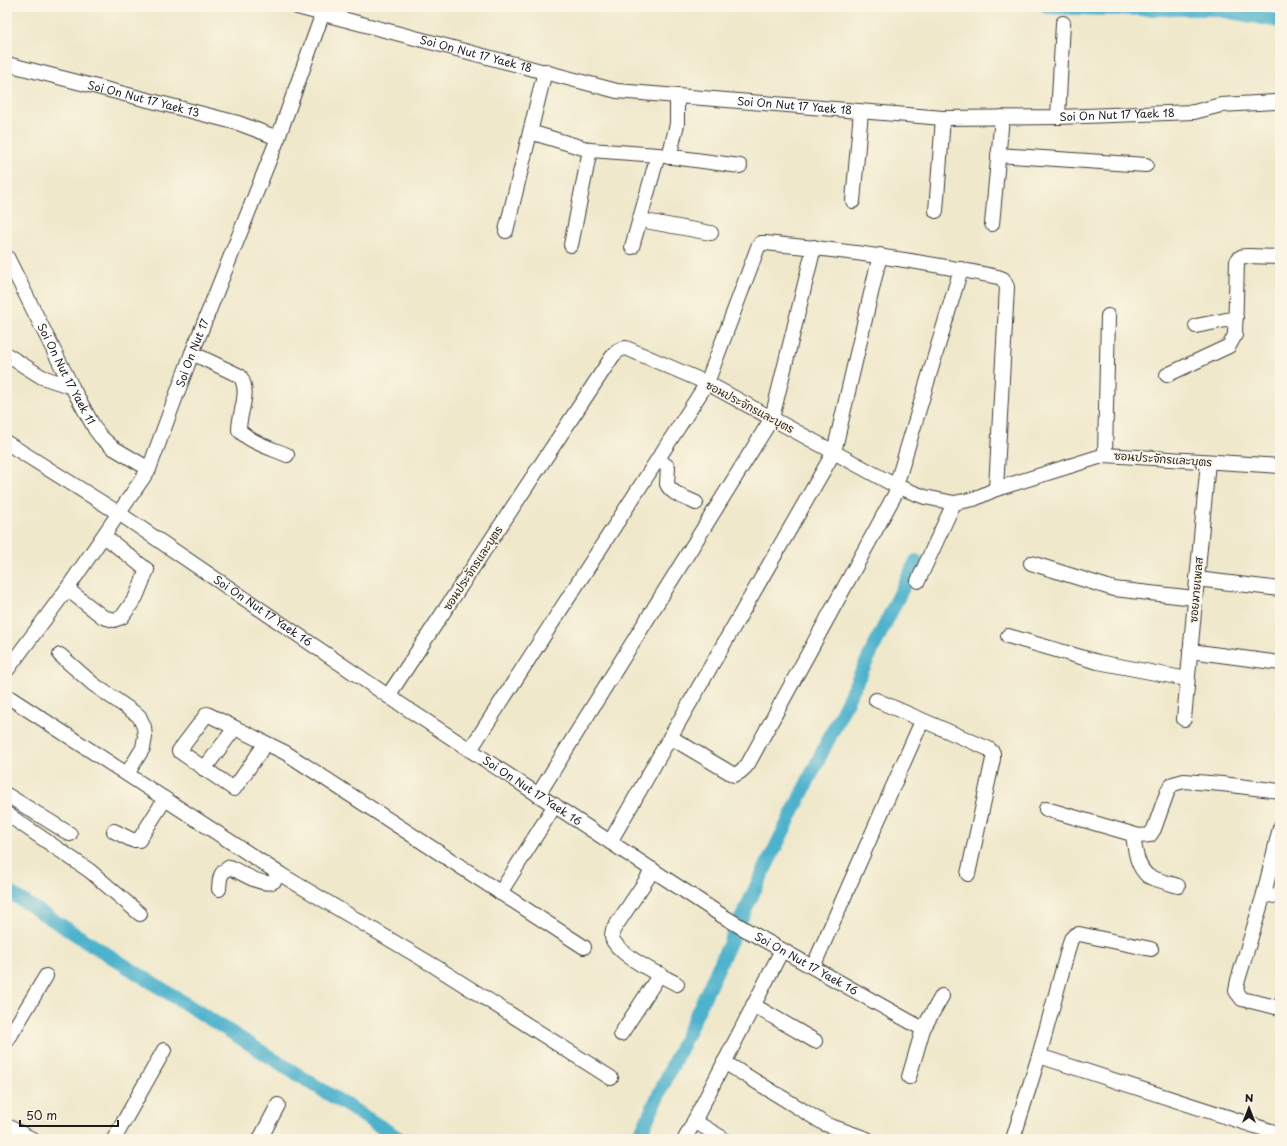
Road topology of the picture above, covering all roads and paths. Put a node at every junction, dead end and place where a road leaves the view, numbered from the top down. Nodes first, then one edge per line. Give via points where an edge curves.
1 (297, 7) edge
2 (324, 10) edge
3 (1063, 23) dead end
4 (7, 64) edge
5 (545, 71) junction
6 (677, 96) junction
7 (1275, 102) dead end
8 (861, 112) junction
9 (1002, 117) junction
10 (1058, 117) junction
11 (943, 118) junction
12 (530, 132) junction
13 (278, 138) junction
14 (590, 150) junction
15 (998, 155) junction
16 (664, 156) junction
17 (1146, 165) dead end
18 (740, 166) dead end
19 (853, 201) dead end
20 (936, 211) dead end
21 (640, 220) junction
22 (992, 224) dead end
23 (506, 231) dead end
24 (711, 233) dead end
25 (571, 245) dead end
26 (632, 247) dead end
27 (814, 247) junction
28 (880, 255) junction
29 (1280, 256) edge
30 (7, 257) edge
31 (961, 269) junction
32 (12, 276) edge
33 (1108, 316) dead end
34 (1236, 318) junction
35 (1196, 326) dead end
36 (192, 353) junction
37 (7, 355) edge
38 (1167, 375) dead end
39 (708, 383) junction
40 (72, 387) junction
41 (772, 418) junction
42 (7, 443) edge
43 (834, 452) junction
44 (287, 455) dead end
45 (1104, 455) junction
46 (658, 459) junction
47 (1208, 462) junction
48 (1280, 466) edge
49 (149, 469) junction
50 (897, 486) junction
51 (996, 489) junction
52 (696, 503) dead end
53 (954, 503) junction
54 (120, 514) junction
55 (104, 536) junction
56 (1031, 563) dead end
57 (1197, 579) junction
58 (918, 580) dead end
59 (67, 589) junction
60 (1280, 589) edge
61 (1195, 598) junction
62 (1008, 636) dead end
63 (1190, 651) junction
64 (60, 655) dead end
65 (1280, 663) edge
66 (7, 670) edge
67 (1187, 680) junction
68 (7, 696) edge
69 (388, 696) junction
70 (876, 700) dead end
71 (1184, 719) dead end
72 (922, 721) junction
73 (235, 728) junction
74 (670, 737) junction
75 (266, 743) junction
76 (470, 750) junction
77 (204, 769) junction
78 (127, 774) junction
79 (1280, 792) edge
80 (538, 795) junction
81 (7, 796) edge
82 (165, 799) junction
83 (554, 805) junction
84 (1046, 809) dead end
85 (7, 814) edge
86 (1280, 828) edge
87 (114, 831) dead end
88 (70, 834) dead end
89 (1133, 835) junction
90 (610, 842) junction
91 (653, 870) junction
92 (280, 874) junction
93 (968, 874) dead end
94 (1178, 886) dead end
95 (218, 889) dead end
96 (500, 893) junction
97 (1264, 894) junction
98 (1280, 897) edge
99 (140, 914) dead end
100 (584, 947) dead end
101 (1151, 949) dead end
102 (782, 950) junction
103 (813, 967) junction
104 (660, 974) junction
105 (46, 976) dead end
106 (677, 984) dead end
107 (942, 996) dead end
108 (753, 1005) junction
109 (1280, 1008) edge
110 (923, 1029) junction
111 (621, 1034) dead end
112 (7, 1041) edge
113 (815, 1041) dead end
114 (164, 1050) dead end
115 (1039, 1056) junction
116 (724, 1062) junction
117 (908, 1077) dead end
118 (611, 1078) dead end
119 (278, 1106) dead end
120 (694, 1121) junction
121 (7, 1126) edge
122 (1280, 1134) edge
123 (32, 1139) edge
124 (114, 1139) edge
125 (260, 1139) edge
126 (685, 1139) edge
127 (724, 1139) edge
128 (867, 1139) edge
129 (1013, 1139) edge
130 (1278, 1139) edge

1 - 2 street, Soi On Nut 17 Yaek 18
2 - 5 street, Soi On Nut 17 Yaek 18
2 - 13 street, Soi On Nut 17
3 - 10 street
4 - 13 street, Soi On Nut 17 Yaek 13 via 238,123
5 - 6 street, Soi On Nut 17 Yaek 18 via 618,91
5 - 12 street
6 - 8 street, Soi On Nut 17 Yaek 18
6 - 16 street via 677,124
7 - 10 street, Soi On Nut 17 Yaek 18 via 1221,105 1194,112
8 - 11 street, Soi On Nut 17 Yaek 18
8 - 19 street
9 - 10 street, Soi On Nut 17 Yaek 18
9 - 11 street, Soi On Nut 17 Yaek 18
9 - 15 street
11 - 20 street
12 - 14 street
12 - 23 street
13 - 36 street, Soi On Nut 17
14 - 16 street
14 - 25 street
15 - 17 street
15 - 22 street
16 - 18 street
16 - 21 street
21 - 24 street
21 - 26 street
27 - 28 street
27 - 39 street via 761,243
27 - 41 street
28 - 31 street
28 - 43 street
29 - 34 street via 1239,258
30 - 32 street, Soi On Nut 17 Yaek 11
31 - 50 street
31 - 51 street via 998,276 1003,279 1006,287
32 - 40 street, Soi On Nut 17 Yaek 11
33 - 45 street
34 - 35 street
34 - 38 street via 1235,335 1229,346
36 - 44 street via 240,376 244,382 245,395 239,418 239,430 261,444
36 - 49 street, Soi On Nut 17
37 - 40 street via 42,377
39 - 41 street, ซอนประจักรและบุตร
39 - 46 street
39 - 69 street, ซอนประจักรและบุตร via 626,348 615,353
40 - 49 street, Soi On Nut 17 Yaek 11 via 101,437 112,447
41 - 43 street, ซอนประจักรและบุตร
41 - 80 street
42 - 54 street, Soi On Nut 17 Yaek 16
43 - 50 street, ซอนประจักรและบุตร
43 - 74 street
45 - 47 street, ซอนประจักรและบุตร
45 - 51 street, ซอนประจักรและบุตร
46 - 52 street via 668,467 668,486 672,491
46 - 76 street
47 - 48 street, ซอนประจักรและบุตร
47 - 57 street, ซอยมายเพลส
49 - 54 street, Soi On Nut 17
50 - 53 street, ซอนประจักรและบุตร via 925,497
50 - 74 street via 744,768 734,774
51 - 53 street, ซอนประจักรและบุตร via 974,499
53 - 58 street
54 - 55 street, Soi On Nut 17
54 - 69 street, Soi On Nut 17 Yaek 16
55 - 59 street, Soi On Nut 17
55 - 59 street via 147,570 136,597 122,617 114,620 103,618
56 - 61 street via 1114,589
57 - 60 street
57 - 61 street, ซอยมายเพลส
59 - 66 street, Soi On Nut 17
61 - 63 street, ซอยมายเพลส
62 - 67 street via 1098,662
63 - 65 street
63 - 67 street, ซอยมายเพลส
64 - 78 street via 93,684 139,716 144,726 143,748
67 - 71 street, ซอยมายเพลส
68 - 78 street
69 - 76 street, Soi On Nut 17 Yaek 16
70 - 72 street
72 - 93 street via 989,749 993,753
72 - 103 street
73 - 75 street
73 - 77 street
73 - 77 street via 207,714 188,739 179,751
74 - 90 street
75 - 77 street via 234,789
75 - 96 street via 286,753
76 - 80 street, Soi On Nut 17 Yaek 16
78 - 82 street
79 - 89 street via 1184,781 1173,784 1168,790 1150,835
80 - 83 street, Soi On Nut 17 Yaek 16
81 - 88 street
82 - 87 street via 139,840 132,840
82 - 92 street
83 - 90 street, Soi On Nut 17 Yaek 16
83 - 96 street
84 - 89 street
85 - 99 street via 90,871
86 - 97 street
89 - 94 street via 1140,865 1148,876
90 - 91 street, Soi On Nut 17 Yaek 16
91 - 102 street, Soi On Nut 17 Yaek 16 via 721,915
91 - 104 street via 613,930 612,938 629,957
92 - 95 street via 273,881 266,883 230,867 221,874
92 - 118 street via 436,967
96 - 100 street
97 - 98 street
97 - 109 street via 1236,991 1242,999
101 - 115 street via 1074,935
102 - 103 street, Soi On Nut 17 Yaek 16
102 - 108 street
103 - 110 street, Soi On Nut 17 Yaek 16
104 - 106 street
104 - 111 street
105 - 112 street
107 - 110 street
108 - 113 street
108 - 116 street
110 - 117 street
114 - 124 street
115 - 122 street
115 - 129 street
116 - 120 street
116 - 128 street via 825,1124
119 - 125 street
120 - 126 street
120 - 127 street
121 - 123 street
122 - 130 street

